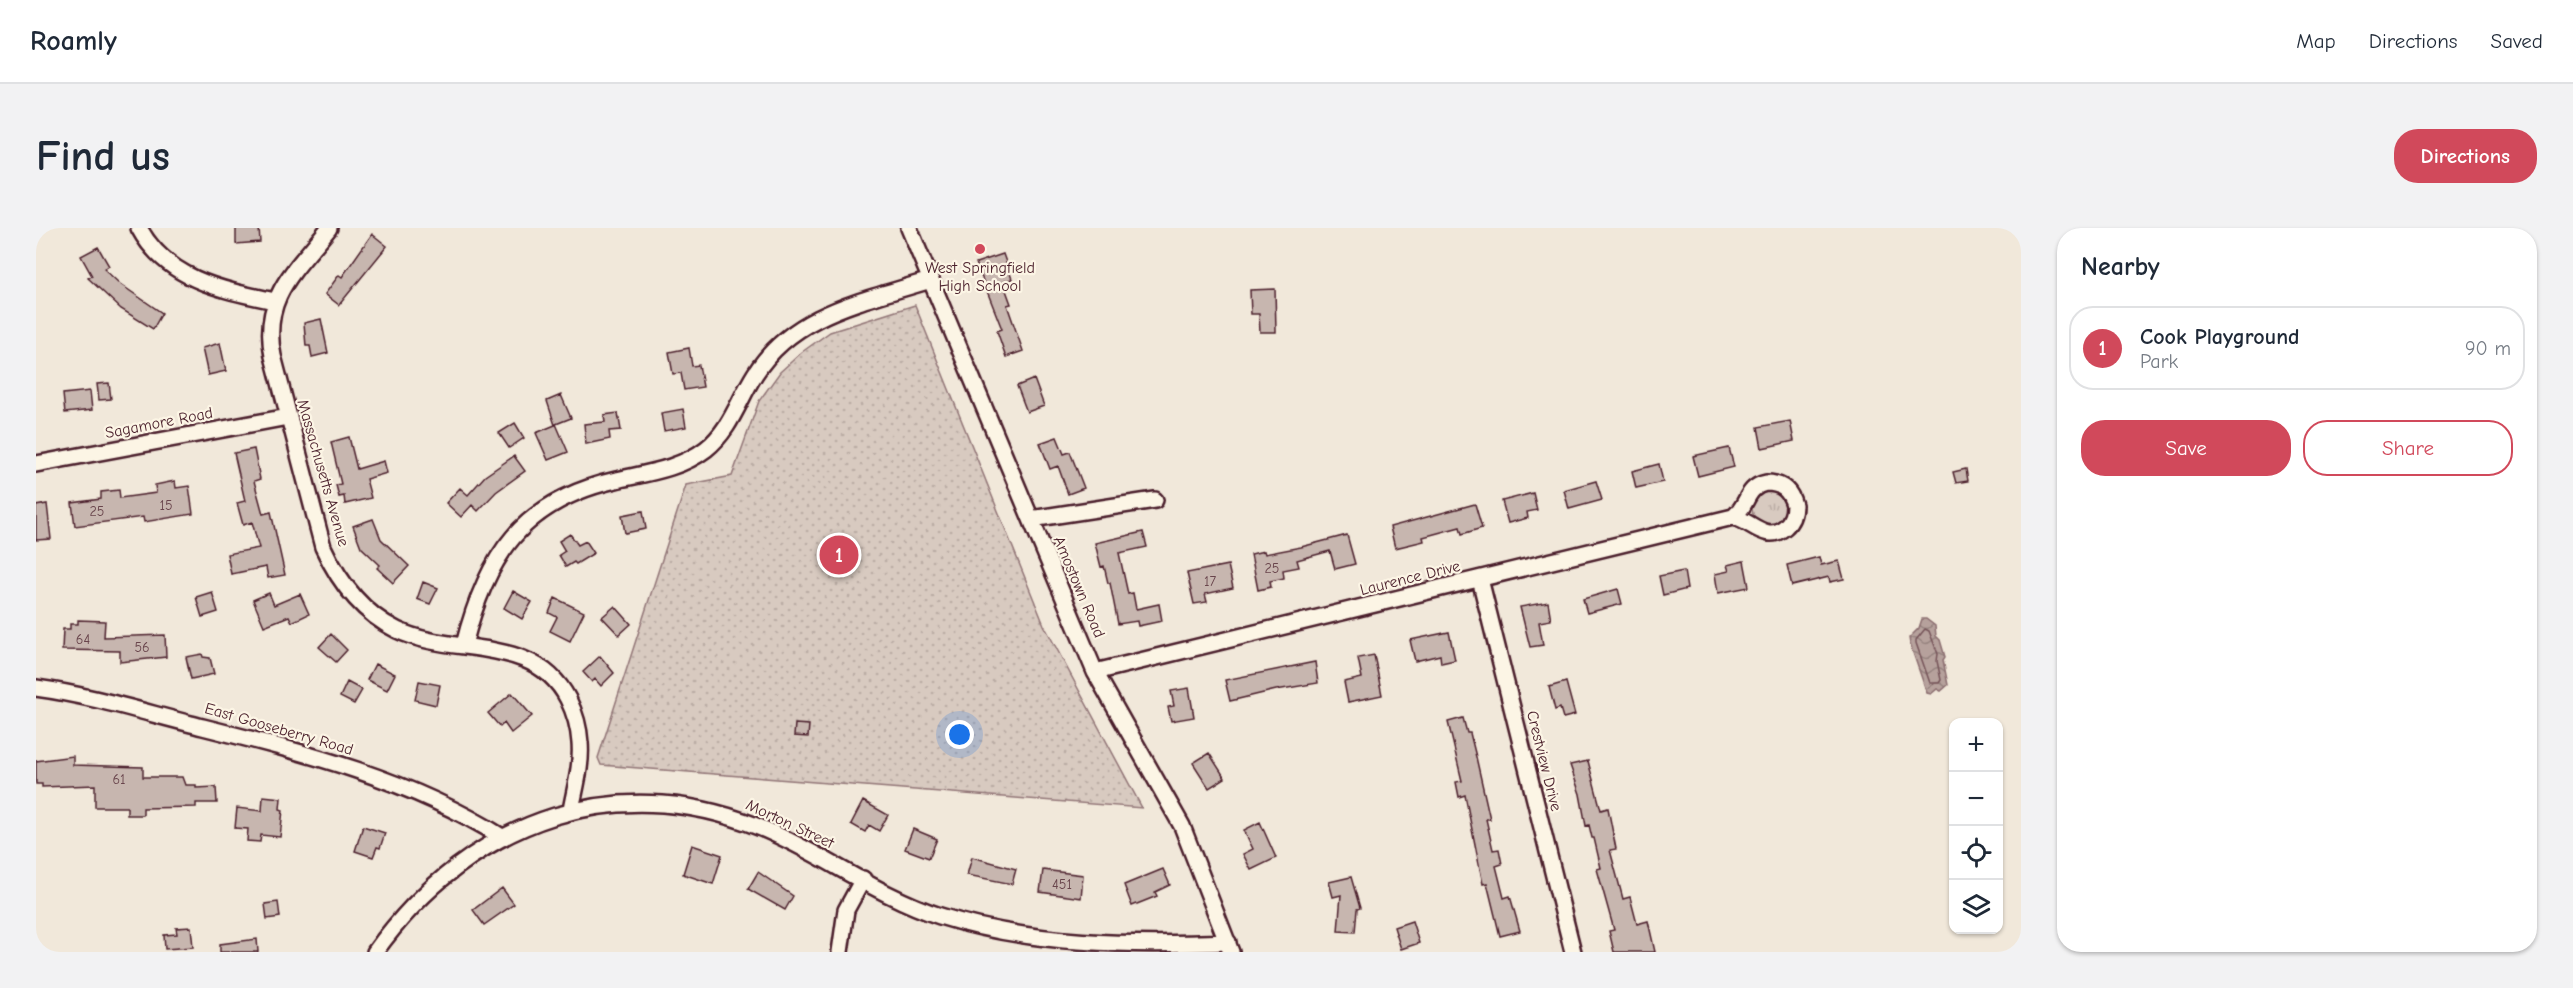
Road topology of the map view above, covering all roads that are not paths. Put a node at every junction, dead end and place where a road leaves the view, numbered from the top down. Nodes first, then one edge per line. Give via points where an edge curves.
1 (139, 228) edge
2 (328, 228) edge
3 (909, 228) edge
4 (930, 280) junction
5 (275, 301) junction
6 (288, 417) junction
7 (36, 464) edge
8 (1155, 500) dead end
9 (1733, 517) dead end
10 (1031, 519) junction
11 (1480, 579) junction
12 (464, 645) junction
13 (1095, 672) junction
14 (36, 688) edge
15 (571, 810) junction
16 (502, 837) junction
17 (863, 879) junction
18 (1229, 947) edge
19 (375, 952) edge
20 (840, 952) edge
21 (1573, 952) edge

1 - 5 street via 160,258 192,279
2 - 5 street, Massachusetts Avenue
3 - 4 street, Amostown Road
4 - 10 street, Amostown Road
4 - 12 street via 835,309 788,337 755,373 723,434 695,457 659,471 580,490 536,514 514,536 489,572
5 - 6 street, Massachusetts Avenue via 270,336
6 - 7 street, Sagamore Road
6 - 12 street, Massachusetts Avenue via 317,530 329,561 349,591 363,607 398,631
8 - 10 street
9 - 11 street, Laurence Drive
10 - 13 street, Amostown Road
11 - 13 street, Laurence Drive
11 - 21 street, Crestview Drive
12 - 15 street, Massachusetts Avenue via 526,660 560,686 576,717 580,744
13 - 18 street, Amostown Road via 1182,826
14 - 16 street, East Gooseberry Road via 123,706 339,764 437,801
15 - 16 street, Morton Street
15 - 17 street, Morton Street via 642,803 704,809 776,835
16 - 19 street, Morton Street via 428,889
17 - 18 street, Morton Street via 923,910 1003,931 1110,943
17 - 20 street via 846,910

